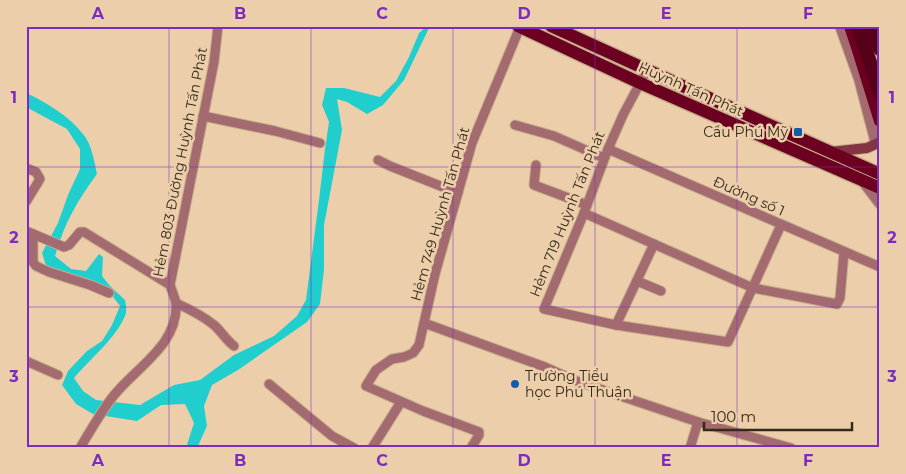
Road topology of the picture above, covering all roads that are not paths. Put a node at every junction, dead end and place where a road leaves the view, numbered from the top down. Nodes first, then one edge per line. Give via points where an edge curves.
1 (218, 26) edge
2 (551, 26) edge
3 (840, 26) edge
4 (850, 26) edge
5 (858, 26) edge
6 (871, 26) edge
7 (876, 26) edge
8 (519, 27) edge
9 (880, 38) edge
10 (880, 49) edge
11 (647, 70) junction
12 (640, 83) junction
13 (880, 93) edge
14 (203, 116) junction
15 (880, 121) edge
16 (515, 125) dead end
17 (320, 143) dead end
18 (878, 143) edge
19 (608, 149) junction
20 (826, 157) junction
21 (604, 158) junction
22 (378, 160) dead end
23 (536, 165) dead end
24 (26, 168) edge
25 (880, 174) edge
26 (860, 178) junction
27 (880, 188) edge
28 (458, 193) junction
29 (26, 202) edge
30 (880, 204) edge
31 (585, 209) junction
32 (781, 225) junction
33 (33, 234) edge
34 (654, 244) junction
35 (844, 252) junction
36 (880, 267) edge
37 (637, 281) junction
38 (170, 285) junction
39 (753, 288) junction
40 (661, 291) dead end
41 (109, 293) dead end
42 (176, 303) junction
43 (424, 323) junction
44 (616, 325) junction
45 (234, 346) dead end
46 (26, 361) edge
47 (58, 375) dead end
48 (269, 384) dead end
49 (401, 402) junction
50 (698, 422) junction
51 (80, 448) edge
52 (354, 448) edge
53 (372, 448) edge
54 (471, 448) edge
55 (690, 448) edge
56 (791, 448) edge

1 - 14 street, Hẻm 803 Đường Huỳnh Tấn Phát
2 - 11 main road, Huỳnh Tấn Phát
3 - 18 street
4 - 15 main road
5 - 13 highway
6 - 10 highway
7 - 9 main road
8 - 12 main road, Huỳnh Tấn Phát
8 - 28 street, Hẻm 749 Huỳnh Tấn Phát via 472,143
11 - 12 street, Hẻm 719 Huỳnh Tấn Phát
11 - 20 main road, Huỳnh Tấn Phát
12 - 19 street, Hẻm 719 Huỳnh Tấn Phát
12 - 20 main road, Huỳnh Tấn Phát
14 - 17 street
14 - 38 street, Hẻm 803 Đường Huỳnh Tấn Phát
16 - 21 street via 554,136
18 - 20 main road
19 - 21 street, Hẻm 719 Huỳnh Tấn Phát
19 - 32 street, Đường số 1
20 - 25 main road, Huỳnh Tấn Phát
20 - 26 main road, Huỳnh Tấn Phát
21 - 31 street, Hẻm 719 Huỳnh Tấn Phát
22 - 28 street
23 - 31 street via 534,185
24 - 29 street via 36,172 40,179
26 - 27 main road, Huỳnh Tấn Phát
26 - 30 street
28 - 43 street, Hẻm 749 Huỳnh Tấn Phát
31 - 34 street
31 - 44 street, Hẻm 719 Huỳnh Tấn Phát via 544,309
32 - 35 street, Đường số 1
32 - 39 street
33 - 38 street via 67,246 76,234 84,232
33 - 41 street via 33,262 36,266
34 - 37 street
34 - 39 street
35 - 36 street, Đường số 1
35 - 39 street via 840,298 836,304
37 - 40 street
37 - 44 street
38 - 42 street, Hẻm 803 Đường Huỳnh Tấn Phát
39 - 44 street, Hẻm 719 Huỳnh Tấn Phát via 728,342
42 - 45 street via 215,326
42 - 51 street, Hẻm 803 Đường Huỳnh Tấn Phát via 170,334 112,398
43 - 49 street, Hẻm 749 Huỳnh Tấn Phát via 419,345 413,353 384,364 366,386
43 - 50 street via 579,382
46 - 47 street
48 - 52 street via 332,436
49 - 53 street
49 - 54 street via 479,432
50 - 55 street
50 - 56 street

